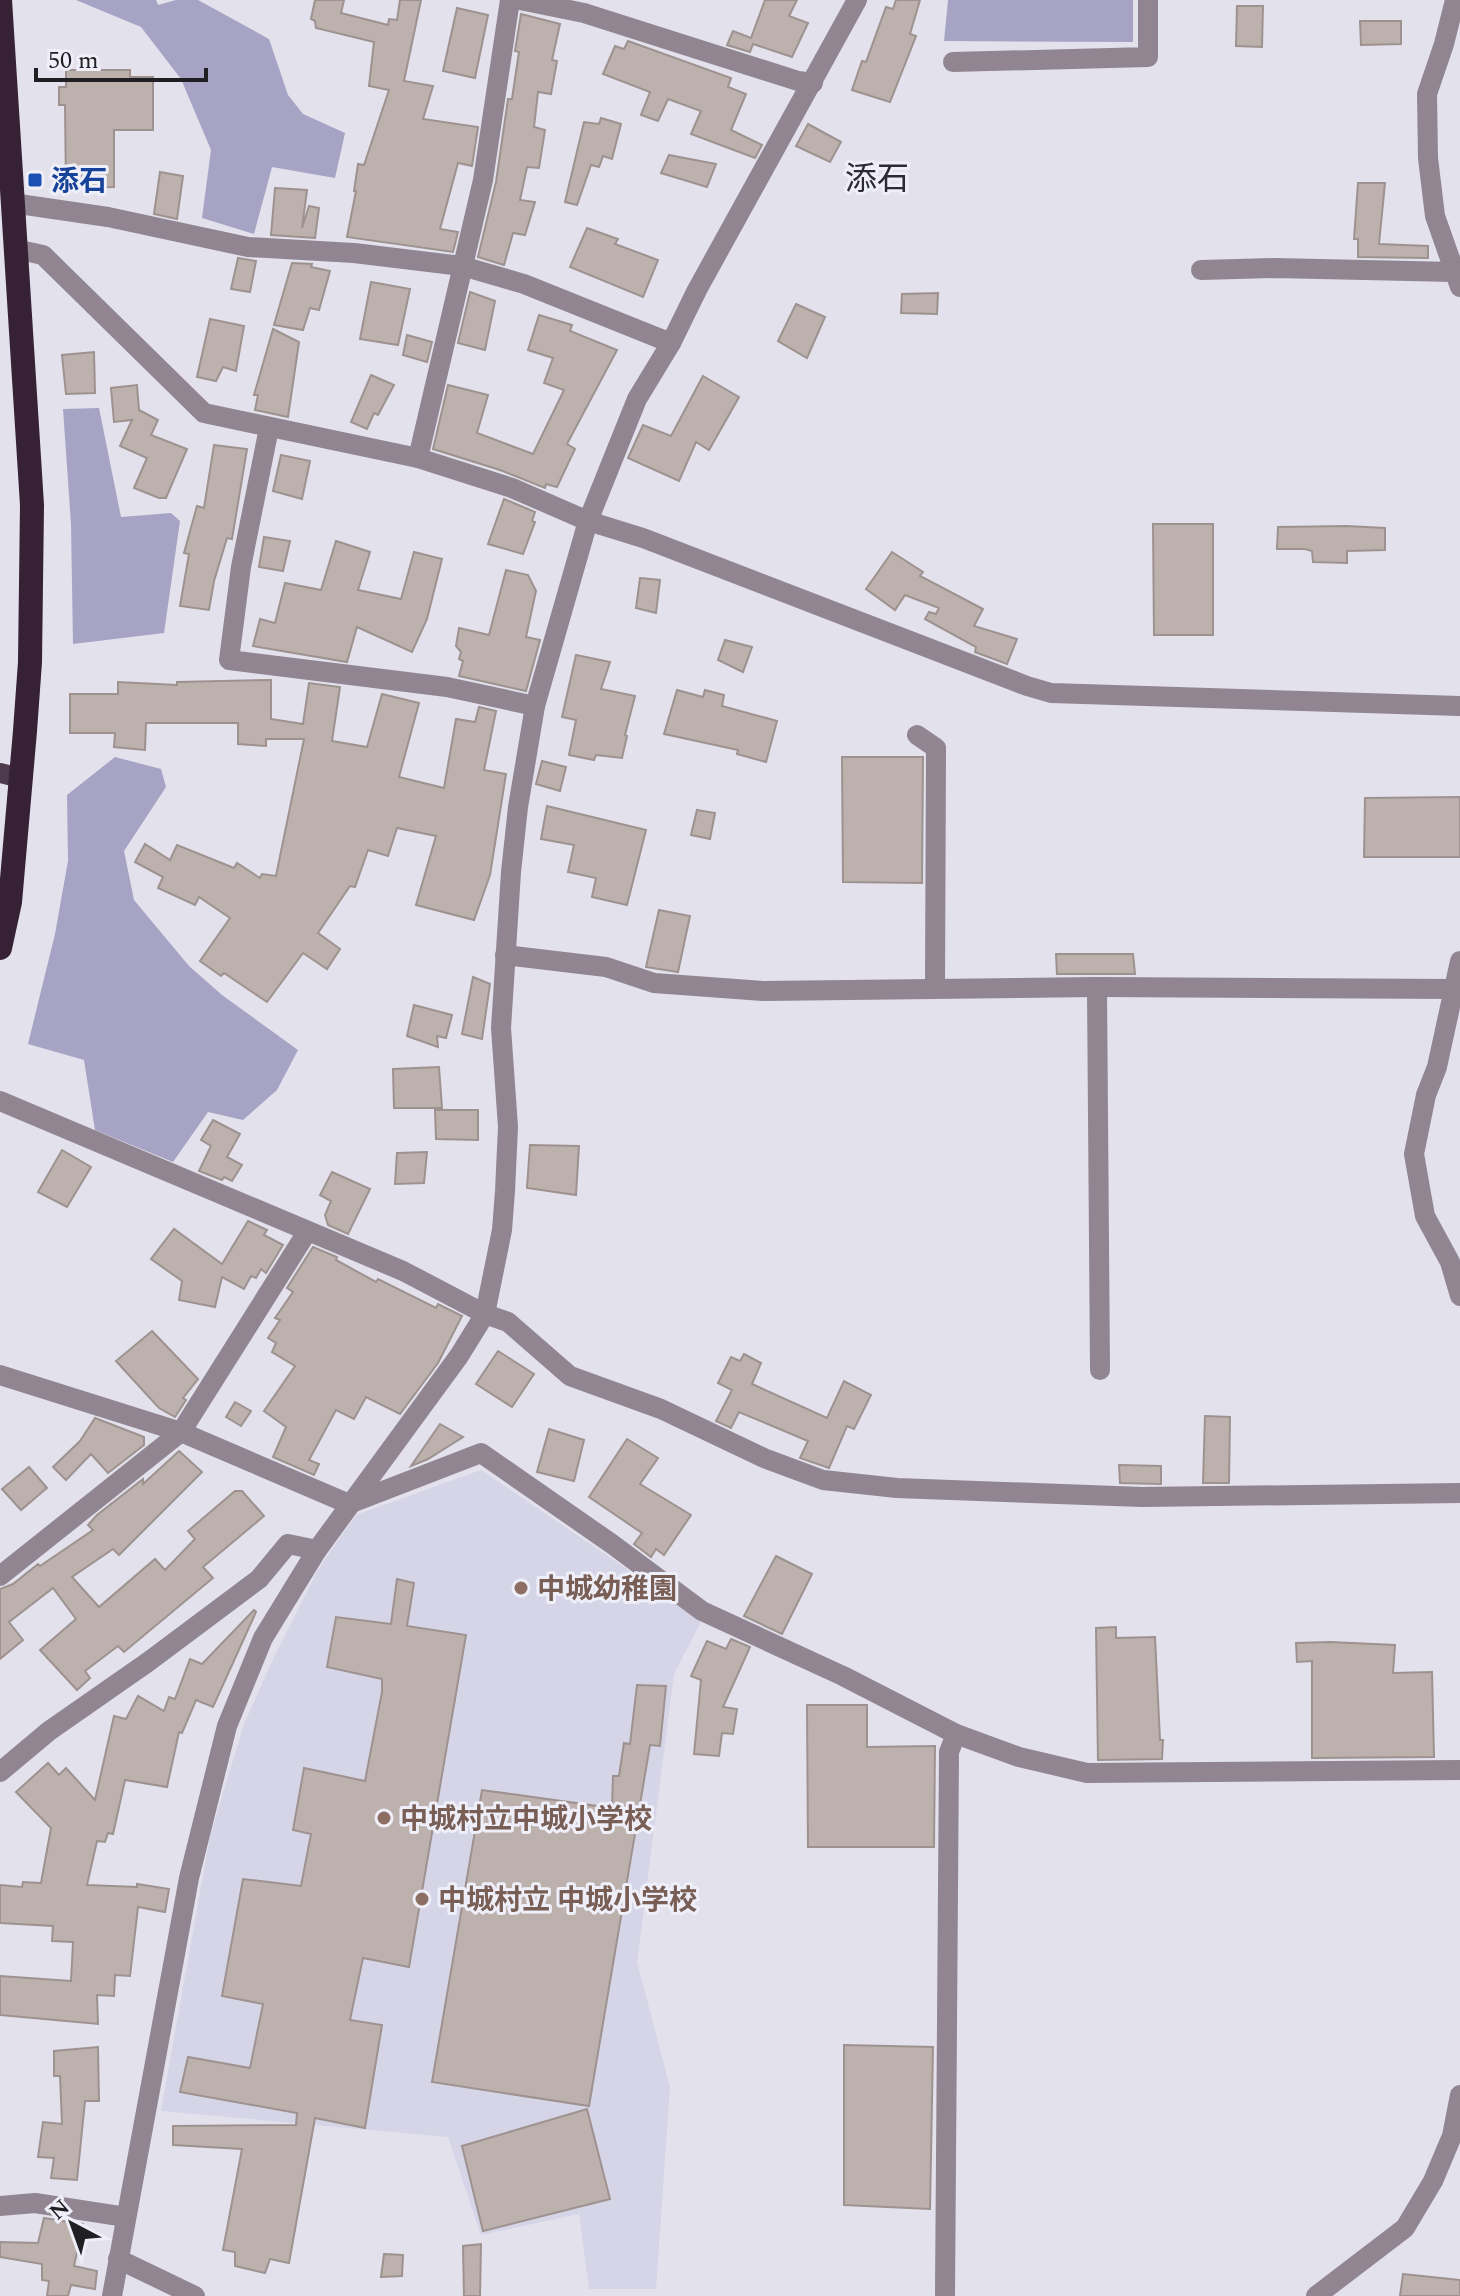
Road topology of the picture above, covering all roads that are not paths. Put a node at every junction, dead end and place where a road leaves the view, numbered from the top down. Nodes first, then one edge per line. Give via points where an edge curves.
1 (0, 0) edge
2 (510, 0) edge
3 (520, 0) edge
4 (857, 0) edge
5 (1148, 0) edge
6 (1455, 0) edge
7 (953, 62) dead end
8 (813, 83) junction
9 (12, 203) junction
10 (15, 249) junction
11 (462, 266) junction
12 (1201, 270) dead end
13 (1457, 280) edge
14 (671, 343) junction
15 (269, 428) junction
16 (418, 458) junction
17 (588, 521) junction
18 (535, 706) junction
19 (1460, 706) edge
20 (917, 735) dead end
21 (11, 776) edge
22 (0, 948) edge
23 (505, 955) junction
24 (1460, 961) edge
25 (1097, 987) junction
26 (935, 989) junction
27 (1454, 989) junction
28 (0, 1101) edge
29 (307, 1232) junction
30 (1460, 1296) edge
31 (485, 1314) junction
32 (1100, 1370) dead end
33 (0, 1375) edge
34 (181, 1432) junction
35 (1460, 1493) edge
36 (349, 1504) junction
37 (317, 1550) junction
38 (0, 1576) edge
39 (956, 1734) junction
40 (1460, 1770) edge
41 (0, 1772) edge
42 (1460, 2095) edge
43 (0, 2206) edge
44 (126, 2217) junction
45 (118, 2259) junction
46 (112, 2296) edge
47 (195, 2296) edge
48 (945, 2296) edge
49 (1316, 2296) edge

1 - 9 highway
2 - 11 street via 483,180
3 - 8 street via 584,13
4 - 8 street
5 - 7 street via 1148,57
6 - 13 street via 1427,94 1435,216
8 - 14 street
9 - 10 highway
9 - 11 street via 248,247
10 - 15 street via 43,255 204,413
10 - 21 highway via 32,505 30,662
11 - 14 street via 524,284
11 - 16 street
12 - 13 street
14 - 17 street via 637,399
15 - 16 street
15 - 18 street via 229,660 447,687
16 - 17 street via 512,488
17 - 18 street
17 - 19 street via 1051,693
18 - 23 street via 518,807
20 - 26 street via 936,748
21 - 22 highway via 10,902
23 - 26 street via 606,967 654,983 763,991
23 - 31 street via 505,1191
24 - 27 street
25 - 26 street
25 - 27 street
25 - 32 street
27 - 30 street via 1414,1154 1425,1216 1450,1262
28 - 29 street
29 - 31 street via 403,1271
29 - 34 street
31 - 35 street via 508,1322 570,1376 661,1409 823,1480 897,1488 1142,1497
31 - 36 street
33 - 34 street
34 - 36 street
34 - 38 street
36 - 37 street
36 - 39 street via 481,1453 702,1611
37 - 41 street via 288,1544 259,1579
37 - 44 street via 263,1638 227,1726 189,1878
39 - 40 street via 1019,1757 1087,1773
39 - 48 street via 949,1752
42 - 49 street via 1452,2136 1405,2228
43 - 44 street via 35,2203
44 - 45 street
45 - 46 street
45 - 47 street

